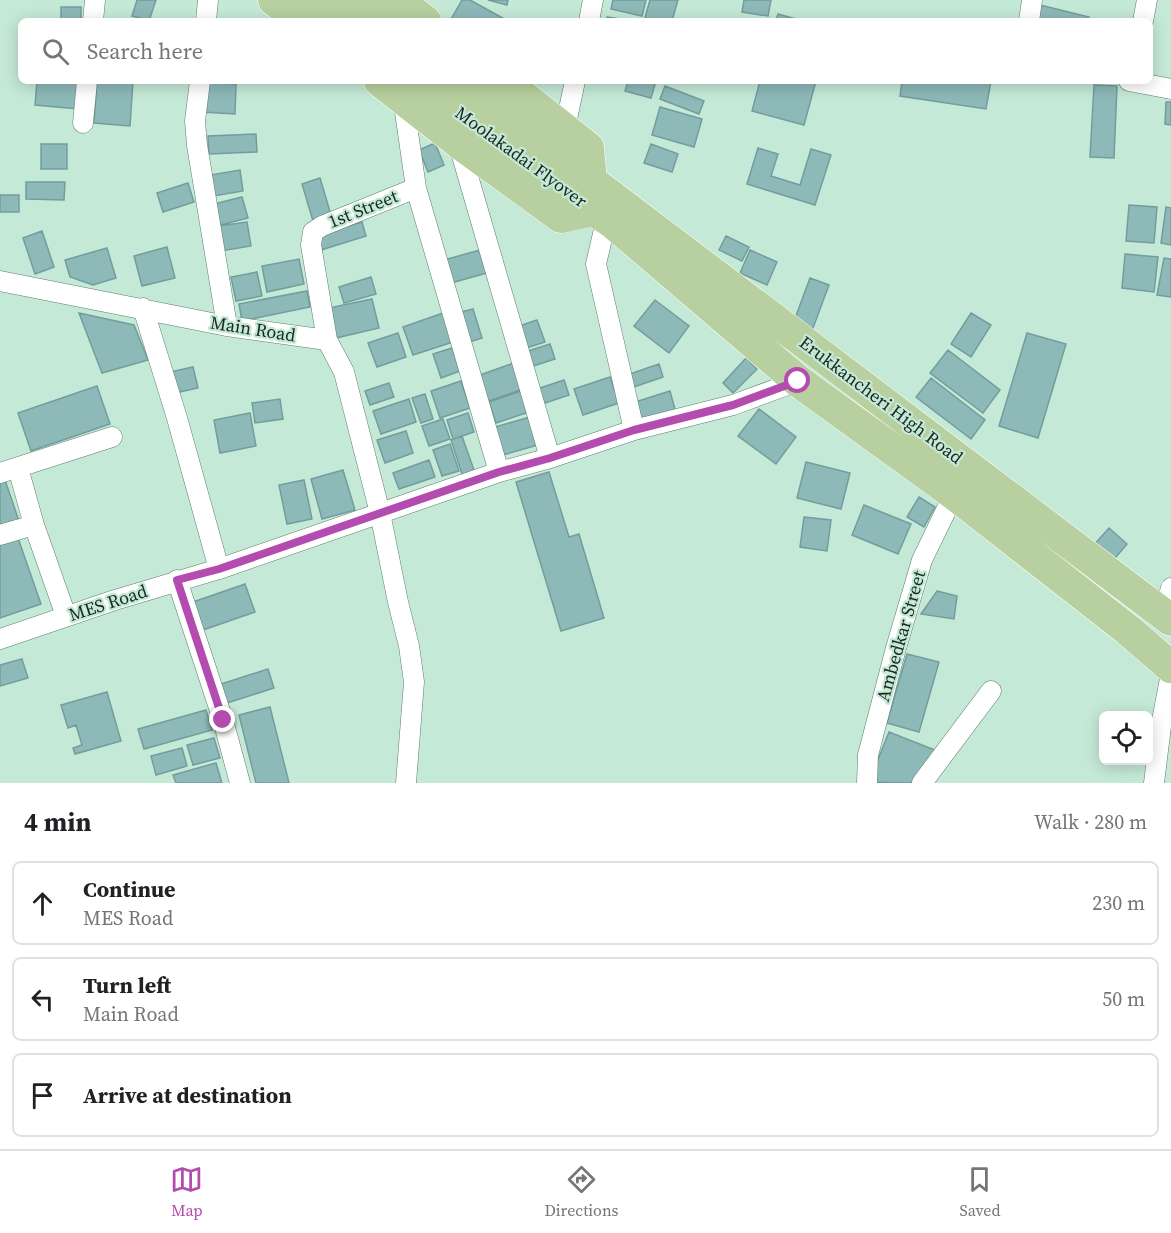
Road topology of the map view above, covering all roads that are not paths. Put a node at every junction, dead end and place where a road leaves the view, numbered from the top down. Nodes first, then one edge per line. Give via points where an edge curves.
1 (95, 0) edge
2 (208, 0) edge
3 (274, 0) edge
4 (316, 0) edge
5 (356, 0) edge
6 (398, 0) edge
7 (593, 0) edge
8 (1032, 0) edge
9 (1148, 0) edge
10 (93, 18) edge
11 (206, 18) edge
12 (298, 18) edge
13 (340, 18) edge
14 (379, 18) edge
15 (421, 18) edge
16 (590, 18) edge
17 (1029, 18) edge
18 (1144, 18) edge
19 (87, 84) edge
20 (200, 84) edge
21 (464, 84) edge
22 (508, 84) edge
23 (574, 84) edge
24 (1145, 84) edge
25 (401, 87) edge
26 (1171, 89) edge
27 (83, 123) dead end
28 (564, 128) junction
29 (458, 142) junction
30 (416, 188) junction
31 (599, 204) junction
32 (0, 281) edge
33 (143, 308) junction
34 (227, 326) junction
35 (327, 340) junction
36 (798, 381) junction
37 (634, 430) junction
38 (112, 437) dead end
39 (550, 458) junction
40 (9, 471) edge
41 (499, 472) junction
42 (954, 494) junction
43 (380, 513) junction
44 (34, 525) junction
45 (0, 535) edge
46 (219, 569) junction
47 (177, 580) junction
48 (1169, 607) edge
49 (66, 616) junction
50 (0, 639) edge
51 (1171, 667) edge
52 (1171, 675) edge
53 (991, 692) dead end
54 (240, 783) edge
55 (406, 783) edge
56 (867, 783) edge
57 (922, 783) edge
58 (1154, 783) edge

1 - 10 street
2 - 11 street
3 - 12 main road
4 - 13 main road
5 - 14 main road
6 - 15 main road
7 - 16 street
8 - 17 street
9 - 18 street
19 - 27 street
20 - 34 street via 195,121 197,145
21 - 31 main road, Moolakadai Flyover via 569,166
22 - 28 main road
23 - 28 street
24 - 26 street
25 - 29 main road
25 - 30 street
25 - 31 main road, Moolakadai Flyover via 478,126
28 - 31 main road via 588,148
29 - 31 main road via 561,217
29 - 39 street
30 - 35 street, 1st Street via 313,232 311,245
30 - 41 street
31 - 36 main road
31 - 37 street via 603,234 596,264
31 - 48 main road, Erukkancheri High Road
32 - 33 street, Main Road
33 - 34 street, Main Road
33 - 46 street
34 - 35 street, Main Road
35 - 43 street via 344,372
36 - 37 street, MES Road via 733,405
36 - 42 main road
37 - 39 street, MES Road
38 - 40 street
39 - 41 street, MES Road
40 - 44 street
41 - 43 street, MES Road
42 - 51 main road
42 - 56 street, Ambedkar Street via 922,560 902,626 868,755
43 - 46 street, MES Road
43 - 55 street via 414,682
44 - 45 street
44 - 49 street
46 - 47 street, MES Road
47 - 49 street, MES Road
47 - 54 street
49 - 50 street, MES Road
52 - 58 street
53 - 57 street

